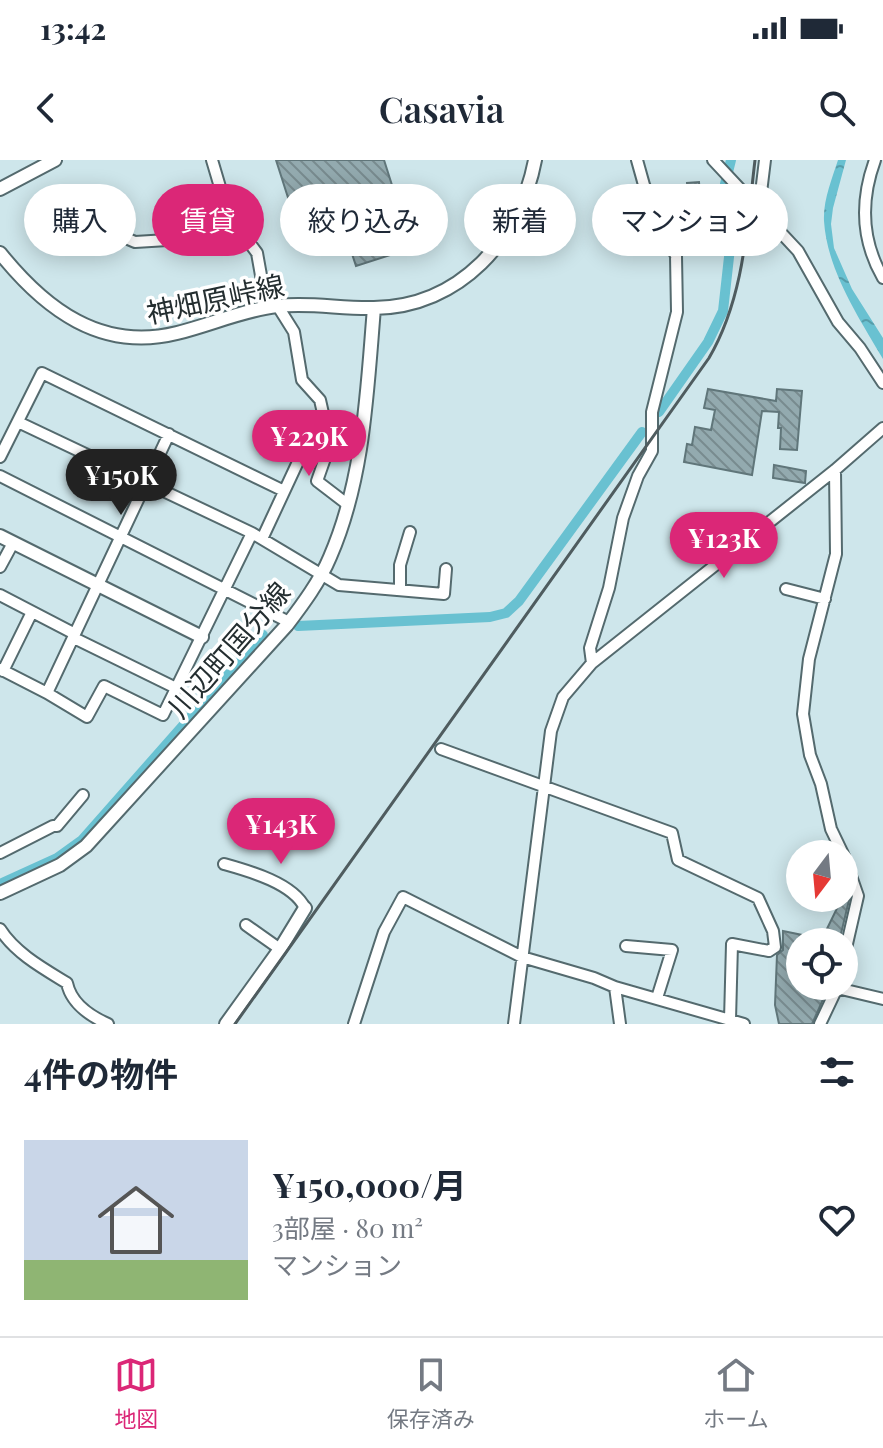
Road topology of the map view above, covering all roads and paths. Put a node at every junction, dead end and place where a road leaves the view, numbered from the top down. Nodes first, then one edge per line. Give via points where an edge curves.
1 (55, 160) edge
2 (212, 160) edge
3 (535, 160) edge
4 (637, 160) edge
5 (713, 160) edge
6 (765, 160) edge
7 (875, 160) edge
8 (219, 184) edge
9 (735, 184) edge
10 (762, 184) edge
11 (0, 189) edge
12 (788, 240) edge
13 (0, 253) edge
14 (258, 256) edge
15 (883, 278) edge
16 (276, 306) junction
17 (374, 308) junction
18 (883, 383) edge
19 (18, 422) junction
20 (883, 428) edge
21 (169, 434) junction
22 (303, 451) dead end
23 (0, 457) edge
24 (835, 470) junction
25 (0, 476) edge
26 (148, 483) junction
27 (284, 491) junction
28 (347, 504) junction
29 (410, 532) dead end
30 (0, 536) edge
31 (257, 536) junction
32 (122, 537) junction
33 (13, 543) junction
34 (0, 567) edge
35 (446, 569) dead end
36 (320, 575) junction
37 (99, 586) junction
38 (226, 589) junction
39 (400, 590) junction
40 (786, 590) dead end
41 (0, 595) edge
42 (825, 599) junction
43 (32, 612) junction
44 (289, 622) junction
45 (74, 636) junction
46 (202, 637) junction
47 (592, 663) junction
48 (2, 670) edge
49 (176, 688) junction
50 (47, 693) junction
51 (441, 749) dead end
52 (543, 787) junction
53 (83, 795) dead end
54 (836, 840) edge
55 (0, 853) edge
56 (224, 864) dead end
57 (0, 893) edge
58 (305, 908) joint
59 (246, 925) dead end
60 (0, 929) edge
61 (626, 946) dead end
62 (280, 949) junction
63 (522, 957) junction
64 (615, 987) junction
65 (858, 992) edge
66 (657, 998) junction
67 (883, 999) edge
68 (831, 1000) edge
69 (704, 1018) edge
70 (730, 1020) junction
71 (108, 1024) edge
72 (226, 1024) edge
73 (354, 1024) edge
74 (514, 1024) edge
75 (620, 1024) edge
76 (744, 1024) edge
77 (820, 1024) edge

1 - 11 street
2 - 8 street
3 - 17 street via 524,203 488,258 432,296
4 - 47 street via 676,256 677,312 650,423 652,451 623,518 590,648
5 - 9 street
6 - 10 street
7 - 15 street via 864,222
12 - 18 street
13 - 16 street, 神畑原峠線 via 18,276 66,316 116,336 156,338
14 - 16 street via 262,281
16 - 17 street, 神畑原峠線
16 - 28 street via 294,332 302,380 320,400 324,415 330,444 317,481
17 - 28 street, 川辺町国分線 via 364,428
19 - 21 street via 42,373
19 - 23 street
19 - 26 street
20 - 24 street
21 - 26 street
21 - 27 street
22 - 27 street
24 - 42 street via 836,554
24 - 47 street
25 - 32 street
26 - 31 street
26 - 32 street
27 - 31 street
28 - 36 street, 川辺町国分線
29 - 39 street via 400,565
30 - 33 street
31 - 36 street
31 - 38 street
32 - 37 street
32 - 38 street
33 - 34 street
33 - 37 street
35 - 39 street via 444,594
36 - 39 street via 348,588
36 - 44 street, 川辺町国分線
37 - 45 street
37 - 46 street
38 - 44 street
38 - 46 street
40 - 42 street
41 - 43 street
42 - 54 street via 809,659 803,714
43 - 45 street
43 - 48 street
44 - 57 street, 川辺町国分線 via 86,846 60,865
45 - 49 street
45 - 50 street
46 - 49 street
47 - 52 street via 558,707
48 - 50 street
49 - 50 street via 163,715 104,686 87,717
51 - 52 street
52 - 63 street
52 - 70 street via 672,833 678,860 758,898 775,947 769,951 732,944
53 - 55 street via 57,826
56 - 58 street via 274,881
58 - 62 street
59 - 62 street
60 - 71 street via 36,964 67,983 78,1005
61 - 66 street via 672,950
62 - 72 street
63 - 64 street
63 - 73 street via 403,897 384,932
63 - 74 street
64 - 66 street
64 - 75 street
65 - 67 street
66 - 69 street
68 - 77 street
69 - 70 street
70 - 76 street

